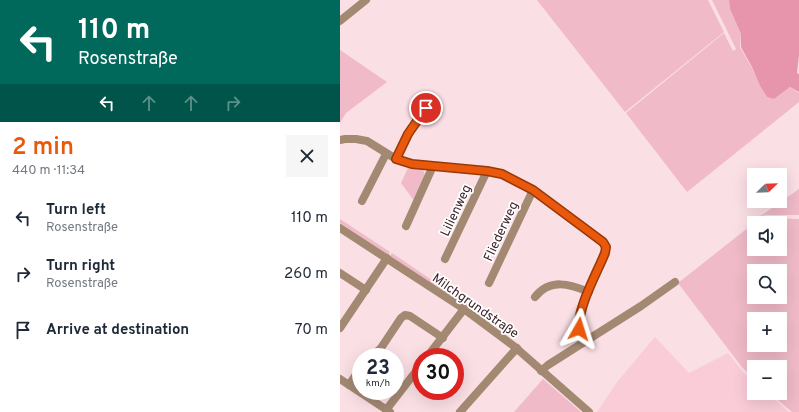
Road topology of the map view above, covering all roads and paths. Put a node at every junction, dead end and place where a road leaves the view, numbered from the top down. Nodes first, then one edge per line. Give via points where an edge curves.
1 (366, 0) edge
2 (340, 21) edge
3 (426, 108) dead end
4 (340, 140) edge
5 (386, 154) junction
6 (396, 159) junction
7 (433, 166) junction
8 (487, 171) junction
9 (533, 190) junction
10 (362, 201) dead end
11 (406, 226) dead end
12 (340, 228) edge
13 (387, 258) junction
14 (446, 259) dead end
15 (340, 273) edge
16 (675, 282) dead end
17 (490, 283) dead end
18 (366, 290) junction
19 (589, 292) junction
20 (534, 297) dead end
21 (464, 310) junction
22 (340, 328) edge
23 (442, 338) junction
24 (585, 342) junction
25 (381, 348) edge
26 (435, 348) edge
27 (516, 348) junction
28 (541, 371) junction
29 (412, 378) edge
30 (340, 379) edge
31 (352, 382) edge
32 (350, 385) junction
33 (388, 411) edge
34 (460, 412) edge
35 (590, 412) edge

1 - 2 street
3 - 6 street via 408,134
4 - 5 street via 367,141
5 - 6 street
5 - 10 street
6 - 7 street
7 - 8 street
7 - 11 street
8 - 9 street via 502,174
8 - 14 street, Lilienweg
9 - 17 street, Fliederweg
9 - 19 street via 603,242 606,247
12 - 13 street, Milchgrundstraße
13 - 18 street
13 - 21 street, Milchgrundstraße
15 - 18 street
16 - 24 street
18 - 22 street
19 - 20 street via 572,284 559,284 548,286
19 - 24 street via 578,319
21 - 23 street
21 - 27 street, Milchgrundstraße
23 - 25 street via 410,316 405,316
23 - 26 street
24 - 28 street
27 - 28 street, Milchgrundstraße
27 - 34 street
28 - 35 street, Milchgrundstraße
29 - 33 street
30 - 32 street
31 - 32 street
32 - 33 street

